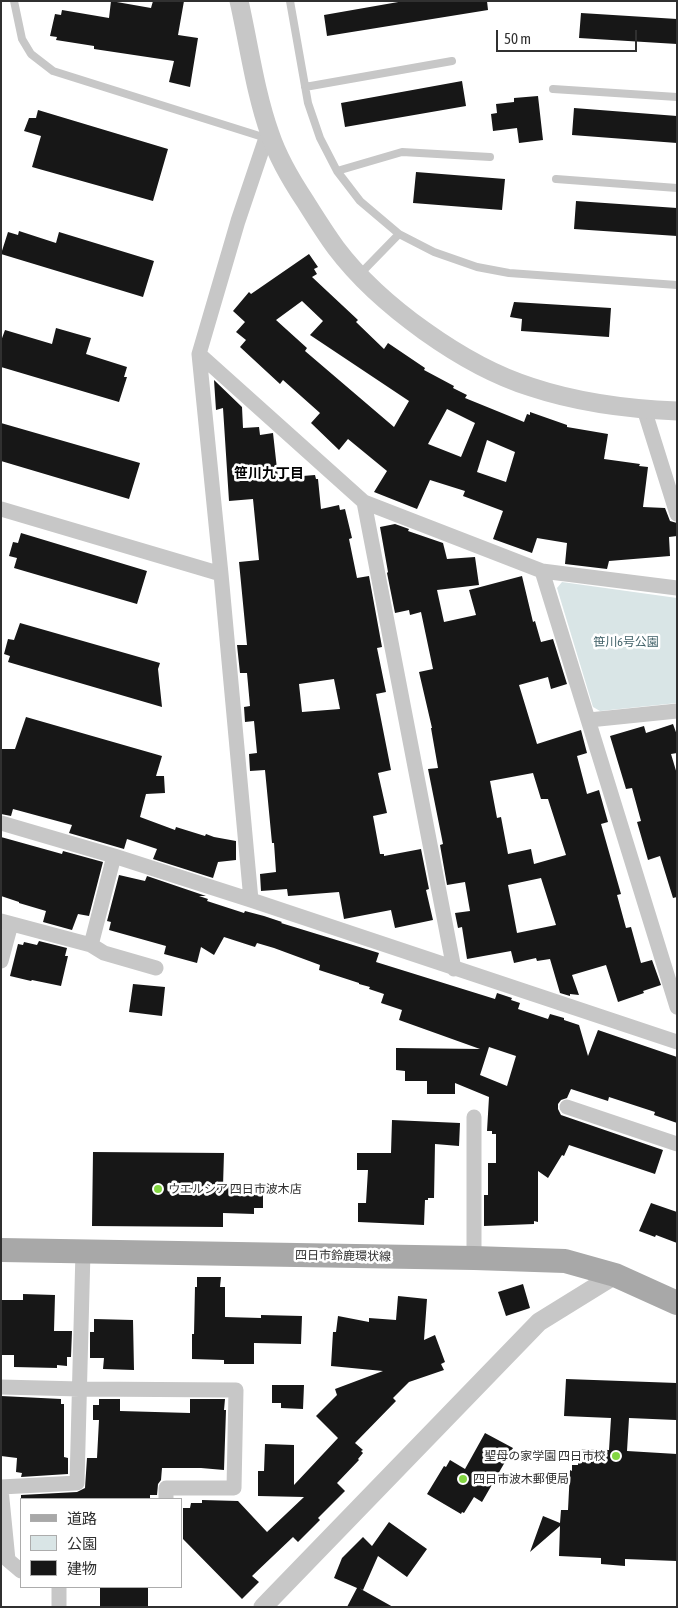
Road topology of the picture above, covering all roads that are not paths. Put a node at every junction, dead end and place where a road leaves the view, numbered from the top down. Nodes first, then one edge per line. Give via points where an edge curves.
1 (14, 1) edge
2 (239, 1) edge
3 (290, 1) edge
4 (452, 61) dead end
5 (304, 87) junction
6 (553, 89) dead end
7 (677, 97) edge
8 (268, 136) junction
9 (490, 157) dead end
10 (337, 171) junction
11 (556, 180) dead end
12 (677, 188) edge
13 (399, 234) junction
14 (359, 274) junction
15 (677, 285) edge
16 (199, 354) junction
17 (644, 409) junction
18 (677, 411) edge
19 (364, 502) junction
20 (1, 509) edge
21 (677, 514) edge
22 (542, 571) junction
23 (221, 574) junction
24 (677, 588) edge
25 (677, 711) edge
26 (589, 720) junction
27 (1, 823) edge
28 (114, 856) junction
29 (251, 900) junction
30 (6, 923) edge
31 (91, 945) junction
32 (1, 961) edge
33 (156, 968) dead end
34 (454, 969) junction
35 (677, 1007) edge
36 (677, 1042) edge
37 (567, 1107) dead end
38 (474, 1117) dead end
39 (677, 1144) edge
40 (1, 1250) edge
41 (83, 1251) junction
42 (474, 1258) junction
43 (614, 1275) junction
44 (677, 1303) edge
45 (1, 1387) edge
46 (80, 1389) junction
47 (1, 1488) edge
48 (166, 1498) edge
49 (20, 1570) edge
50 (59, 1588) edge
51 (59, 1607) edge
52 (263, 1607) edge

1 - 8 lane via 22,39 30,54 54,71
2 - 8 street
3 - 5 lane
4 - 5 lane
5 - 10 lane via 320,138
6 - 7 lane
8 - 14 street via 311,211
8 - 16 street via 238,220
9 - 10 lane via 402,152
10 - 13 lane via 360,201
11 - 12 lane
13 - 14 lane
13 - 15 lane via 456,261 485,269
14 - 17 street via 397,310 427,332 497,374 583,401
16 - 19 street
16 - 23 street
17 - 18 street
17 - 21 street
19 - 22 street
19 - 34 street
20 - 23 street
22 - 24 street
22 - 26 street
23 - 29 street
25 - 26 street
26 - 35 street
27 - 28 street
28 - 29 street
28 - 31 street
29 - 34 street
30 - 31 street
30 - 32 street
31 - 33 street via 104,953
34 - 36 street
37 - 39 street
38 - 42 street
40 - 41 main road, 四日市鈴鹿環状線
41 - 42 main road, 四日市鈴鹿環状線
41 - 46 street
42 - 43 main road, 四日市鈴鹿環状線 via 565,1261
43 - 44 main road, 四日市鈴鹿環状線
43 - 52 street via 539,1322
45 - 46 street
46 - 47 street via 77,1483
46 - 48 street via 236,1390 234,1488 166,1488
47 - 49 street via 8,1560
50 - 51 street

